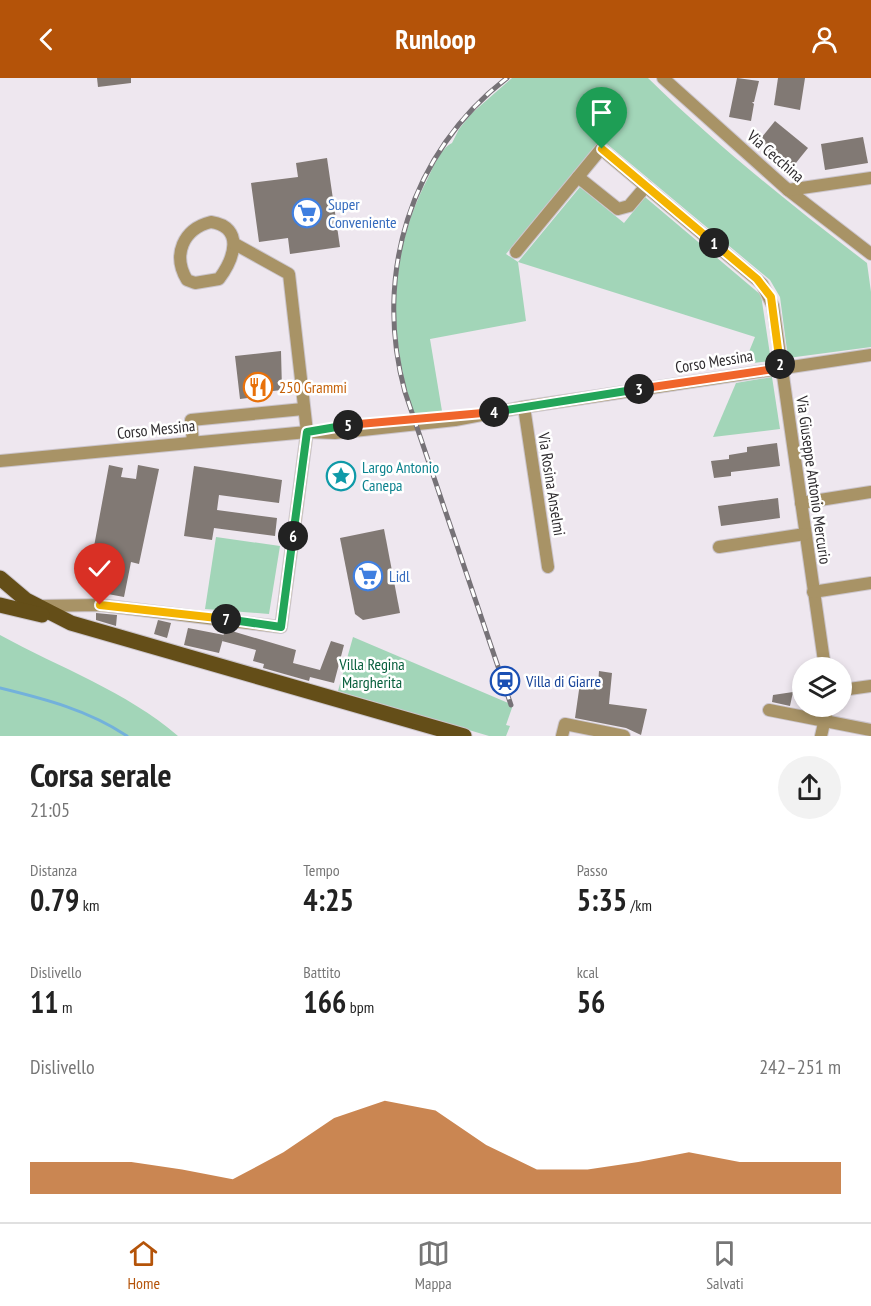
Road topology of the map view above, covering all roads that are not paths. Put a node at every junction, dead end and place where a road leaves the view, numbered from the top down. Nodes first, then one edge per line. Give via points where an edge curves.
1 (663, 78) edge
2 (578, 177) junction
3 (871, 178) edge
4 (646, 186) junction
5 (788, 190) junction
6 (235, 244) junction
7 (516, 252) dead end
8 (871, 254) edge
9 (871, 355) edge
10 (781, 368) junction
11 (524, 407) junction
12 (303, 409) junction
13 (311, 432) junction
14 (193, 442) junction
15 (0, 461) edge
16 (871, 492) edge
17 (801, 503) junction
18 (805, 534) junction
19 (719, 547) dead end
20 (548, 567) dead end
21 (871, 583) edge
22 (1, 586) edge
23 (813, 592) junction
24 (0, 605) edge
25 (36, 606) junction
26 (71, 623) junction
27 (823, 657) edge
28 (871, 686) edge
29 (852, 689) edge
30 (769, 710) dead end
31 (826, 717) edge
32 (825, 721) junction
33 (871, 730) edge
34 (464, 736) edge
35 (562, 736) edge
36 (622, 736) edge
37 (821, 736) edge

1 - 5 street, Via Cecchina
2 - 4 street via 618,209 629,206
2 - 4 street, Via Giuseppe Antonio Mercurio via 602,149
2 - 7 street, Via Giuseppe Antonio Mercurio
3 - 5 street
4 - 10 street, Via Giuseppe Antonio Mercurio via 762,284 773,306
5 - 8 street, Via Cecchina
6 - 6 street via 229,229 221,223 201,224 180,249 187,280 195,283 219,279 232,258
6 - 12 street via 289,274
9 - 10 street, Corso Messina
10 - 11 street, Corso Messina
10 - 17 street, Via Giuseppe Antonio Mercurio
11 - 13 street, Corso Messina via 416,425
11 - 20 street, Via Rosina Anselmi
12 - 13 street
12 - 14 street via 191,420
13 - 14 street, Corso Messina
13 - 25 street via 281,627 100,605
14 - 15 street, Corso Messina
16 - 17 street
17 - 18 street, Via Giuseppe Antonio Mercurio
18 - 19 street
18 - 23 street, Via Giuseppe Antonio Mercurio
21 - 23 street
22 - 25 main road
23 - 27 street, Via Giuseppe Antonio Mercurio
24 - 26 main road
25 - 26 main road
26 - 34 main road
28 - 29 street
30 - 32 street
31 - 32 street
32 - 33 street
32 - 37 street
35 - 36 street via 565,724

